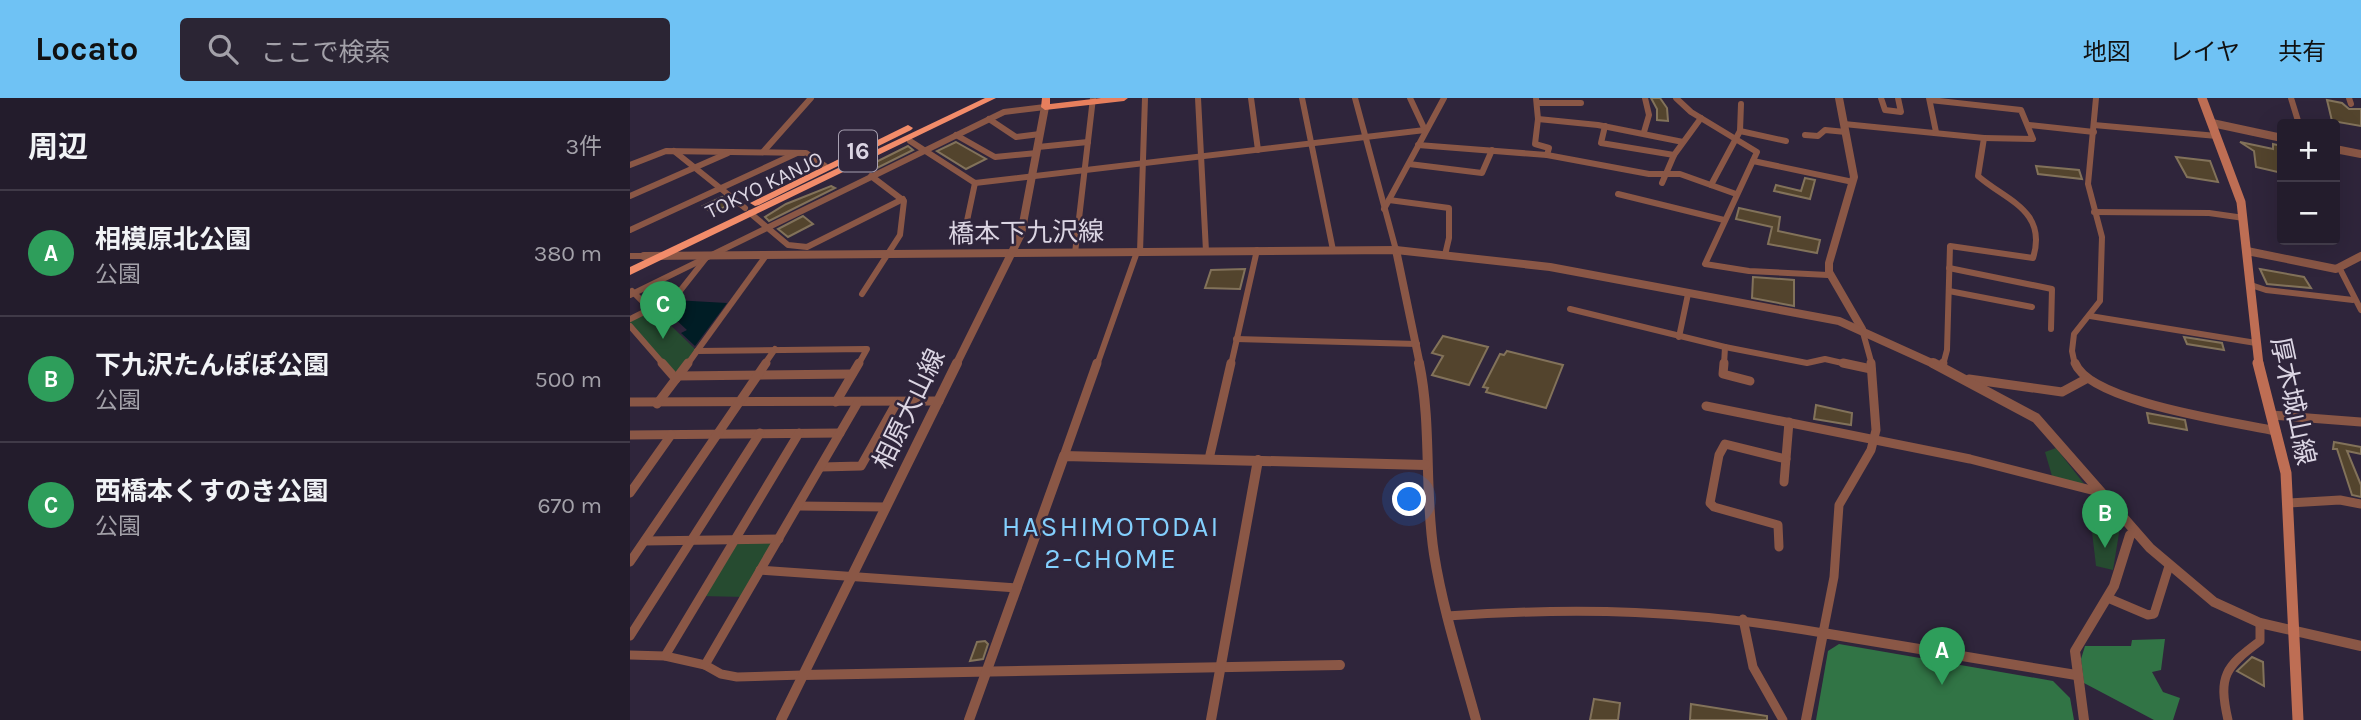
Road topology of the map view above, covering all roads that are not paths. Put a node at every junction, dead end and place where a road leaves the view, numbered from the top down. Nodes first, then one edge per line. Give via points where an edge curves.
1 (811, 98) edge
2 (972, 98) edge
3 (982, 98) edge
4 (992, 98) edge
5 (999, 98) edge
6 (1124, 98) edge
7 (1145, 98) edge
8 (1198, 98) edge
9 (1251, 98) edge
10 (1301, 98) edge
11 (1356, 98) edge
12 (1410, 98) edge
13 (1444, 98) edge
14 (1644, 98) edge
15 (1677, 98) edge
16 (1839, 98) edge
17 (1881, 98) edge
18 (1898, 98) edge
19 (2096, 98) edge
20 (2202, 98) edge
21 (2291, 98) edge
22 (1930, 99) edge
23 (1093, 100) edge
24 (1536, 100) edge
25 (1046, 102) edge
26 (1581, 103) dead end
27 (1741, 104) dead end
28 (954, 113) junction
29 (1701, 118) junction
30 (989, 119) junction
31 (1538, 119) junction
32 (2297, 119) edge
33 (2212, 123) junction
34 (2029, 125) junction
35 (1605, 126) junction
36 (1845, 128) junction
37 (2094, 129) junction
38 (1424, 130) junction
39 (1644, 132) junction
40 (1936, 132) junction
41 (1040, 134) junction
42 (1739, 134) junction
43 (956, 135) junction
44 (1804, 135) dead end
45 (2217, 136) junction
46 (1366, 137) junction
47 (2277, 137) edge
48 (1984, 138) junction
49 (910, 141) junction
50 (1786, 141) dead end
51 (1088, 142) junction
52 (1683, 142) junction
53 (1311, 144) junction
54 (1418, 145) junction
55 (924, 150) junction
56 (1037, 150) junction
57 (1258, 150) junction
58 (1492, 150) junction
59 (2340, 150) edge
60 (674, 151) junction
61 (731, 152) junction
62 (763, 152) junction
63 (800, 152) junction
64 (2361, 154) edge
65 (1547, 155) junction
66 (1674, 155) junction
67 (1201, 157) junction
68 (1753, 161) junction
69 (1143, 164) junction
70 (1409, 164) junction
71 (630, 165) edge
72 (825, 166) junction
73 (694, 168) junction
74 (1084, 171) junction
75 (1665, 173) junction
76 (871, 176) junction
77 (1033, 177) junction
78 (1853, 181) junction
79 (975, 183) junction
80 (1662, 183) dead end
81 (1711, 185) junction
82 (720, 188) junction
83 (1618, 194) dead end
84 (1735, 194) junction
85 (630, 196) edge
86 (903, 199) junction
87 (1389, 201) junction
88 (774, 202) junction
89 (1384, 209) junction
90 (748, 211) junction
91 (2094, 212) junction
92 (2244, 218) junction
93 (1724, 220) junction
94 (768, 227) junction
95 (630, 230) edge
96 (964, 235) dead end
97 (1256, 250) junction
98 (1333, 250) junction
99 (1396, 250) junction
100 (1206, 251) junction
101 (2247, 251) junction
102 (1139, 252) junction
103 (1075, 253) junction
104 (1011, 254) junction
105 (1445, 255) junction
106 (630, 256) edge
107 (644, 256) junction
108 (888, 256) junction
109 (2361, 256) edge
110 (706, 257) junction
111 (765, 257) junction
112 (657, 258) junction
113 (630, 262) edge
114 (1949, 268) junction
115 (2340, 269) junction
116 (630, 271) edge
117 (1828, 275) junction
118 (2251, 285) junction
119 (1949, 291) junction
120 (631, 292) edge
121 (862, 294) dead end
122 (1688, 295) junction
123 (2353, 300) junction
124 (2032, 307) dead end
125 (649, 308) junction
126 (1570, 309) dead end
127 (2361, 310) edge
128 (2090, 316) junction
129 (630, 318) edge
130 (630, 326) edge
131 (1862, 329) junction
132 (2051, 329) dead end
133 (1679, 337) junction
134 (1236, 339) junction
135 (2256, 343) junction
136 (1417, 344) junction
137 (1726, 347) junction
138 (775, 349) junction
139 (697, 351) junction
140 (1942, 367) junction
141 (1871, 369) junction
142 (852, 374) junction
143 (757, 375) junction
144 (677, 378) junction
145 (1966, 379) junction
146 (2086, 379) junction
147 (1750, 381) dead end
148 (939, 401) junction
149 (630, 402) edge
150 (836, 402) junction
151 (858, 402) junction
152 (897, 402) junction
153 (657, 404) junction
154 (737, 404) junction
155 (1706, 406) dead end
156 (2271, 415) junction
157 (1789, 422) junction
158 (2361, 422) edge
159 (2276, 431) junction
160 (760, 433) junction
161 (799, 433) junction
162 (840, 433) junction
163 (717, 434) junction
164 (630, 435) edge
165 (671, 435) junction
166 (1875, 439) junction
167 (1065, 456) junction
168 (1209, 459) junction
169 (1786, 459) junction
170 (1258, 460) junction
171 (1426, 465) junction
172 (821, 467) junction
173 (1784, 482) dead end
174 (2099, 492) junction
175 (630, 493) edge
176 (2289, 503) junction
177 (2361, 504) edge
178 (799, 506) junction
179 (886, 507) junction
180 (2135, 532) junction
181 (779, 539) junction
182 (691, 540) junction
183 (735, 540) junction
184 (645, 541) junction
185 (1779, 547) dead end
186 (630, 562) edge
187 (2169, 566) junction
188 (760, 570) junction
189 (852, 576) junction
190 (1017, 588) junction
191 (2108, 598) junction
192 (1447, 616) junction
193 (1743, 619) junction
194 (2260, 623) junction
195 (2295, 631) junction
196 (1823, 633) junction
197 (630, 636) edge
198 (2361, 646) edge
199 (630, 656) edge
200 (664, 656) junction
201 (1340, 664) dead end
202 (705, 665) junction
203 (1221, 666) junction
204 (987, 670) junction
205 (803, 675) junction
206 (2076, 675) junction
207 (2301, 718) edge
208 (781, 720) edge
209 (969, 720) edge
210 (1211, 720) edge
211 (1476, 720) edge
212 (1783, 720) edge
213 (1806, 720) edge
214 (2084, 720) edge
215 (2228, 720) edge

1 - 62 street
2 - 72 highway, 16
3 - 28 highway, TOKYO KANJO / 16
4 - 28 highway, TOKYO KANJO / 16
5 - 49 highway
6 - 23 main road
7 - 69 street
8 - 67 street
9 - 57 street
10 - 53 street
11 - 46 street
12 - 38 street
13 - 38 street
14 - 39 street via 1648,123
15 - 29 street
16 - 36 street
17 - 18 street via 1885,110 1899,112
19 - 37 street
20 - 33 main road, 厚木城山線
21 - 32 street
22 - 34 street via 2021,110
22 - 40 street
23 - 25 main road
23 - 51 street
24 - 26 street
24 - 31 street
25 - 30 street
25 - 41 street, 相原大山線
27 - 42 street
28 - 88 highway, TOKYO KANJO / 16
28 - 90 highway, TOKYO KANJO / 16
29 - 42 street
29 - 52 street
30 - 41 street via 1017,136
30 - 43 street
31 - 35 street
31 - 65 street via 1535,144 1549,148
33 - 45 main road, 厚木城山線
33 - 47 street
34 - 37 street
34 - 48 street via 2031,141
35 - 39 street
35 - 66 street via 1601,143
36 - 40 street
36 - 44 street
36 - 78 street
37 - 45 street
37 - 91 street via 2088,184
38 - 46 street
38 - 54 street
39 - 52 street
40 - 48 street
41 - 56 street, 相原大山線
42 - 50 street
42 - 68 street via 1756,150
42 - 81 street
43 - 55 street
43 - 56 street via 995,157
45 - 92 main road, 厚木城山線
46 - 53 street
46 - 89 street
48 - 114 street via 1985,150 1976,173 2027,208 2035,256 1954,244 1950,246
49 - 55 street
49 - 88 highway
51 - 56 street
51 - 74 street
52 - 66 street
53 - 57 street
53 - 98 street
54 - 58 street
54 - 70 street
55 - 76 street
55 - 79 street
56 - 77 street, 相原大山線
57 - 67 street
58 - 65 street
58 - 70 street via 1482,173
59 - 64 street
60 - 61 street
60 - 71 street via 659,152
60 - 73 street
61 - 62 street
61 - 73 street
62 - 63 street
63 - 72 street
63 - 82 street
65 - 75 street
66 - 75 street
67 - 69 street
67 - 100 street
68 - 78 street
68 - 84 street
69 - 74 street
69 - 102 street
70 - 87 street
72 - 90 highway, 16
73 - 82 street
73 - 85 street
74 - 77 street
74 - 103 street
75 - 80 street
75 - 81 street
76 - 86 street
76 - 94 street
77 - 79 street
77 - 104 street, 相原大山線 via 1024,225
78 - 117 street
79 - 96 street
81 - 84 street
82 - 90 street
82 - 95 street
83 - 93 street
84 - 93 street
86 - 94 street via 807,247 788,245
86 - 108 street via 900,235
87 - 89 street
87 - 105 street via 1448,208
88 - 90 highway, TOKYO KANJO / 16
89 - 99 street
90 - 94 street
90 - 107 highway, TOKYO KANJO / 16
90 - 112 highway, TOKYO KANJO / 16
91 - 92 street
91 - 128 street via 2102,241 2100,301
92 - 101 main road, 厚木城山線
93 - 117 street via 1707,265
94 - 110 street
97 - 98 street, 橋本下九沢線
97 - 100 street, 橋本下九沢線
97 - 134 street
98 - 99 street, 橋本下九沢線
99 - 105 street, 橋本下九沢線
99 - 136 street
100 - 102 street, 橋本下九沢線
101 - 115 street
101 - 118 main road, 厚木城山線
102 - 103 street, 橋本下九沢線
102 - 167 street
103 - 104 street, 橋本下九沢線
104 - 108 street, 橋本下九沢線
104 - 148 street, 相原大山線
105 - 122 street, 橋本下九沢線 via 1550,268
106 - 107 street
107 - 112 street, 橋本下九沢線
107 - 113 highway, TOKYO KANJO / 16
108 - 111 street, 橋本下九沢線
108 - 121 street
109 - 115 street
110 - 111 street, 橋本下九沢線
110 - 112 street, 橋本下九沢線
110 - 120 street
110 - 125 street via 676,296
111 - 139 street
112 - 116 highway, TOKYO KANJO / 16
114 - 119 street
114 - 132 street via 2052,289
115 - 123 street
117 - 131 street via 1854,308
118 - 123 street
118 - 135 main road, 厚木城山線
119 - 124 street
119 - 140 street
120 - 125 street
122 - 131 street, 橋本下九沢線
122 - 133 street
123 - 127 street
125 - 129 street
126 - 133 street
128 - 135 street
128 - 146 street via 2074,334 2072,346 2074,362
130 - 144 street
131 - 140 street, 橋本下九沢線
131 - 141 street
133 - 137 street
134 - 136 street
134 - 168 street
135 - 156 main road, 厚木城山線
136 - 171 street via 1424,385
137 - 141 street
137 - 147 street via 1723,374
138 - 139 street
138 - 142 street via 867,349
138 - 143 street
139 - 144 street
140 - 145 street, 橋本下九沢線
141 - 166 street
142 - 143 street
142 - 150 street
143 - 144 street
143 - 154 street
144 - 153 street
145 - 146 street via 2062,392
145 - 174 street, 橋本下九沢線 via 2036,418
146 - 159 street via 2125,398
148 - 152 street
148 - 179 street, 相原大山線
149 - 153 street
150 - 151 street
150 - 154 street
151 - 152 street
151 - 162 street
152 - 172 street via 861,466
153 - 154 street
154 - 163 street
155 - 157 street
156 - 158 street
156 - 159 main road, 厚木城山線
157 - 166 street
157 - 169 street
159 - 176 main road, 厚木城山線
160 - 161 street
160 - 163 street
160 - 182 street
161 - 162 street
161 - 183 street
162 - 172 street
163 - 165 street
163 - 184 street
164 - 165 street
165 - 175 street
166 - 174 street
166 - 196 street via 1839,505 1834,577
167 - 168 street
167 - 190 street
168 - 170 street
169 - 173 street
169 - 185 street via 1725,444 1710,503 1778,525
170 - 171 street
170 - 203 street
171 - 192 street via 1434,554
172 - 178 street
174 - 180 street, 橋本下九沢線
176 - 177 street via 2340,500
176 - 195 main road, 厚木城山線
178 - 179 street
178 - 181 street
179 - 189 street, 相原大山線
180 - 187 street, 橋本下九沢線
180 - 191 street
181 - 183 street
181 - 188 street
182 - 183 street
182 - 184 street
182 - 197 street
183 - 200 street
184 - 186 street
187 - 191 street via 2154,614
187 - 194 street, 橋本下九沢線 via 2209,599
188 - 189 street
188 - 202 street
189 - 190 street
189 - 205 street, 相原大山線
190 - 204 street
191 - 206 street via 2075,651
192 - 193 street via 1612,609
192 - 211 street
193 - 196 street
193 - 212 street via 1753,667
194 - 195 street, 橋本下九沢線
194 - 215 street via 2260,641 2223,673 2221,688
195 - 198 street, 橋本下九沢線
195 - 207 main road, 厚木城山線
196 - 206 street
196 - 213 street
199 - 200 street
200 - 202 street
201 - 203 street
202 - 205 street via 737,677
203 - 204 street
203 - 210 street
204 - 205 street
204 - 209 street
205 - 208 street, 相原大山線
206 - 214 street

